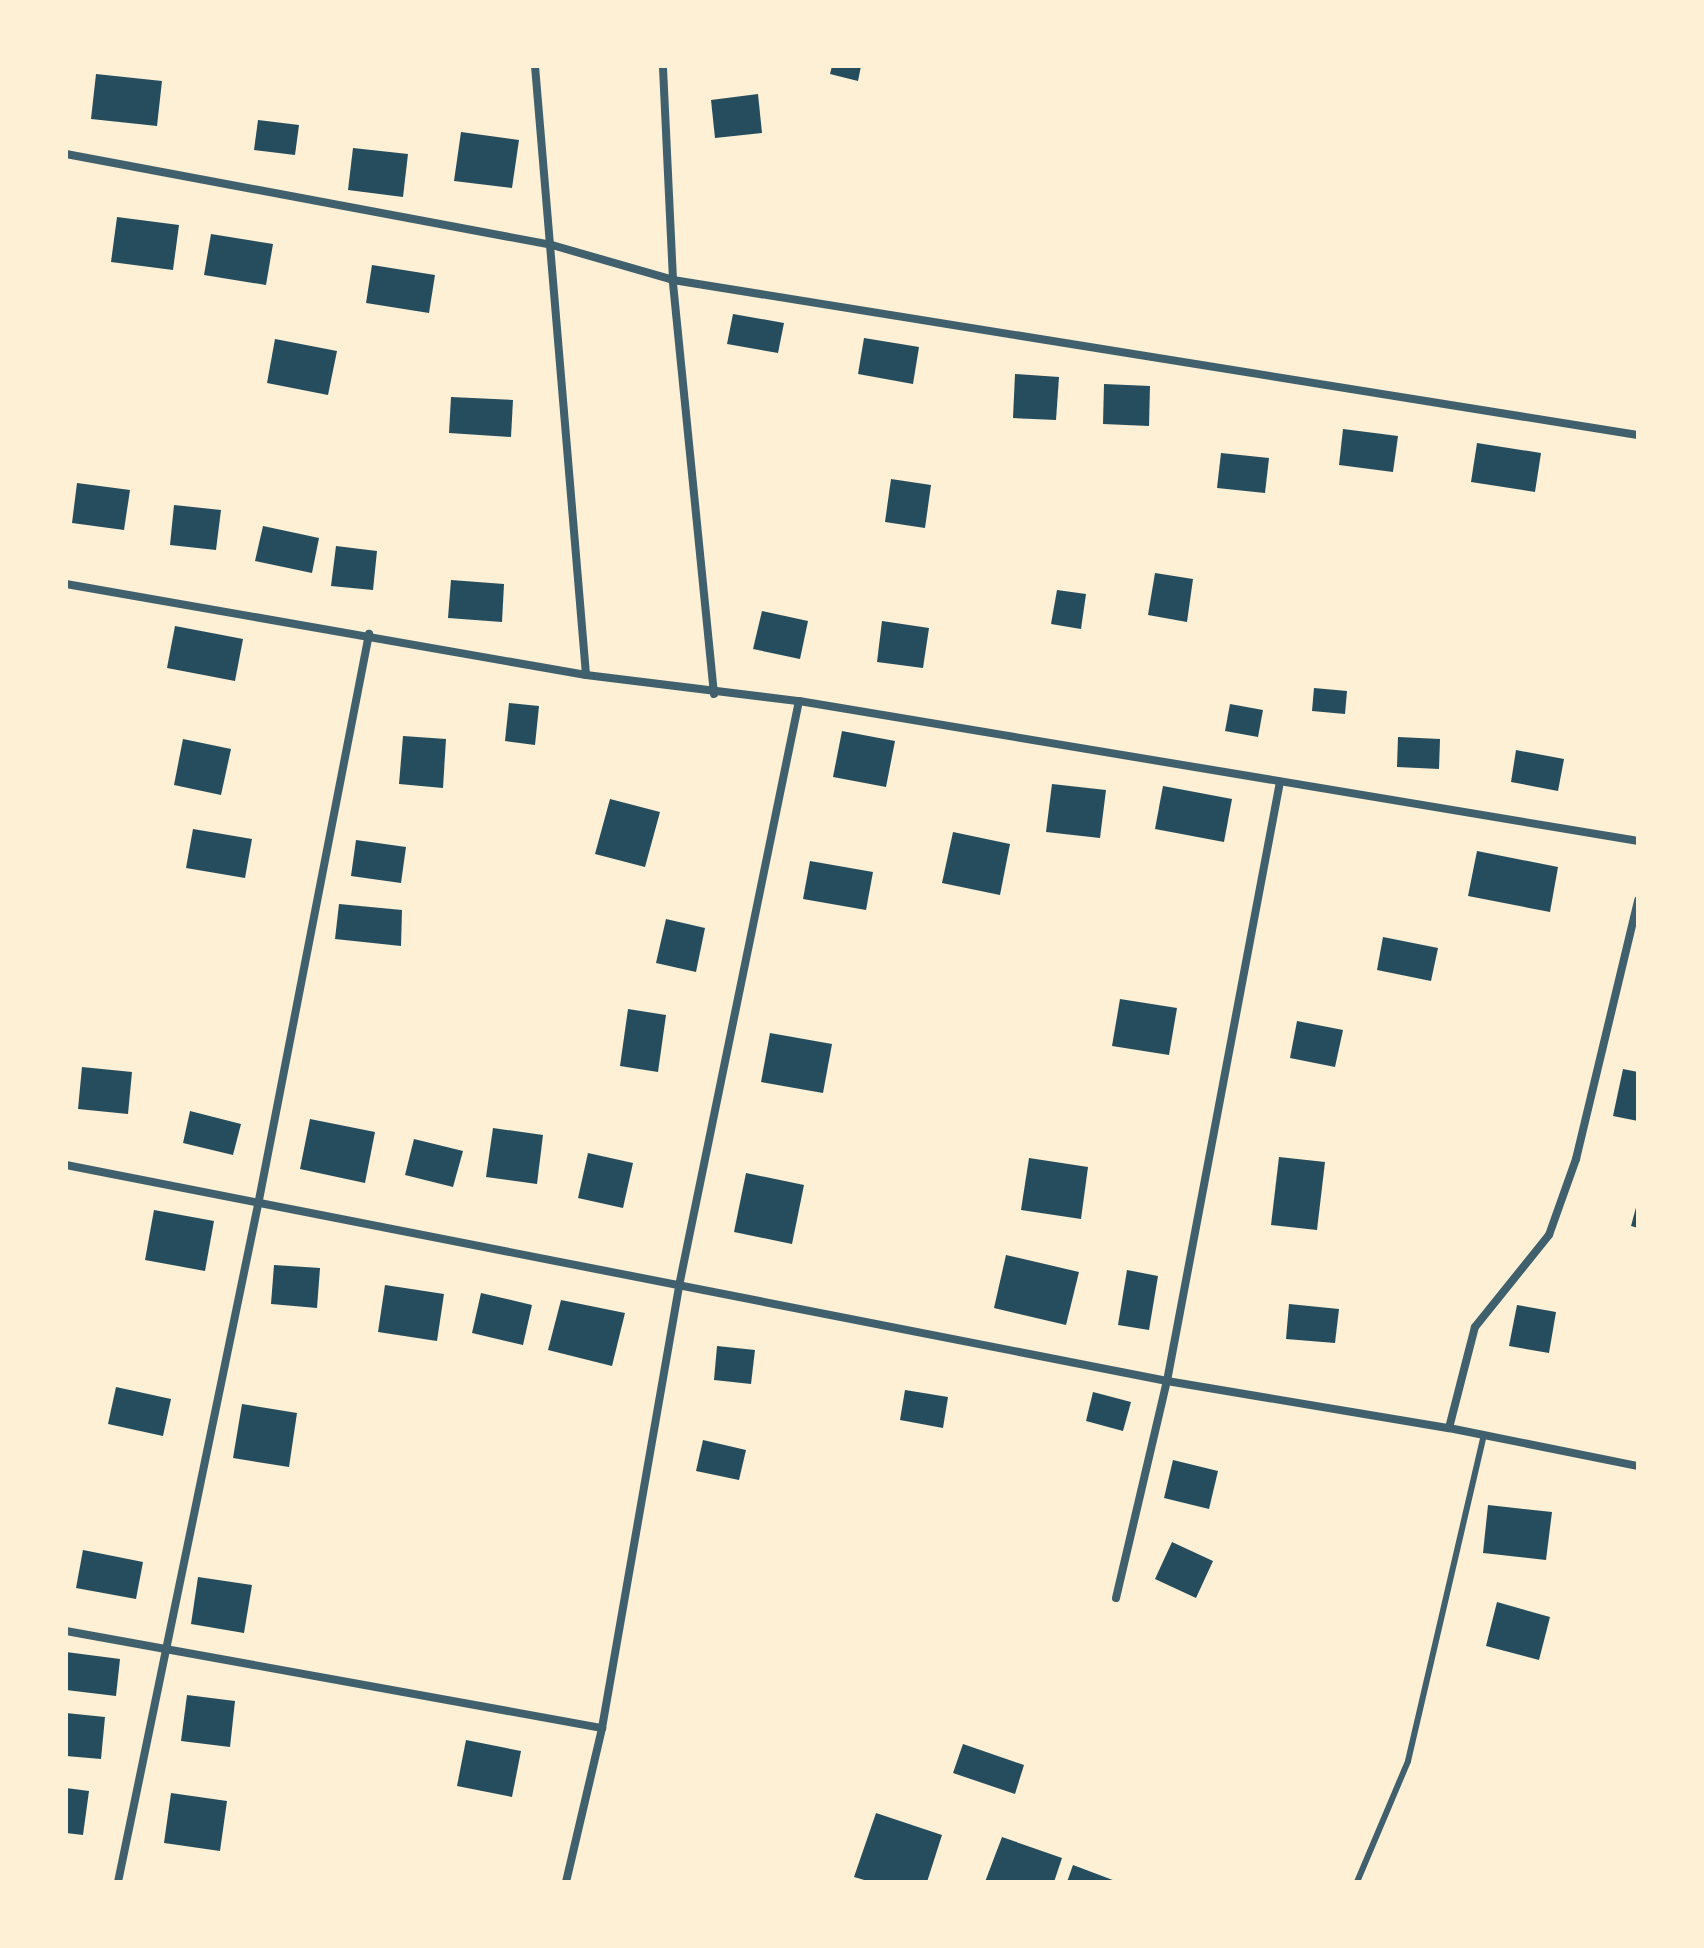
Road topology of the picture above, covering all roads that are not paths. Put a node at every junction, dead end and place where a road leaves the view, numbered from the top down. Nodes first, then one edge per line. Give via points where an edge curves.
1 (535, 66) edge
2 (663, 66) edge
3 (66, 154) edge
4 (552, 245) junction
5 (673, 280) junction
6 (1638, 435) edge
7 (66, 584) edge
8 (369, 634) junction
9 (586, 675) junction
10 (714, 694) junction
11 (799, 701) junction
12 (1280, 782) junction
13 (1638, 841) edge
14 (1638, 900) edge
15 (66, 1165) edge
16 (258, 1205) junction
17 (679, 1286) junction
18 (1167, 1381) junction
19 (1449, 1428) junction
20 (1484, 1435) junction
21 (1638, 1466) edge
22 (1116, 1598) dead end
23 (66, 1631) edge
24 (162, 1650) junction
25 (602, 1728) junction
26 (118, 1882) edge
27 (566, 1882) edge
28 (1357, 1882) edge

1 - 4 street
2 - 5 street
3 - 4 street
4 - 5 street
4 - 9 street
5 - 6 street
5 - 10 street
7 - 8 street
8 - 9 street
8 - 16 street
9 - 10 street
10 - 11 street
11 - 12 street
11 - 17 street
12 - 13 street
12 - 18 street
14 - 19 street via 1576,1159 1549,1235 1475,1327
15 - 16 street
16 - 17 street
16 - 24 street
17 - 18 street
17 - 25 street
18 - 19 street
18 - 22 street
19 - 20 street
20 - 21 street
20 - 28 lane via 1408,1761
23 - 24 street
24 - 25 street
24 - 26 street
25 - 27 street

